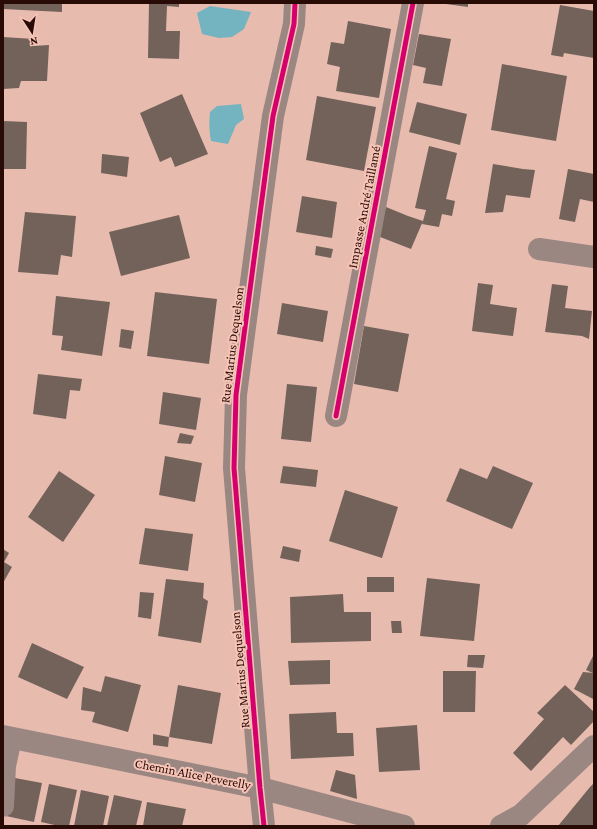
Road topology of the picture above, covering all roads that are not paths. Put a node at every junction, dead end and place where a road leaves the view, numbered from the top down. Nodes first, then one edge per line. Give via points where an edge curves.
1 (295, 3) edge
2 (413, 3) edge
3 (539, 249) dead end
4 (594, 258) edge
5 (336, 416) dead end
6 (7, 737) edge
7 (594, 746) edge
8 (260, 788) junction
9 (3, 806) edge
10 (526, 821) edge
11 (264, 826) edge
12 (404, 826) edge
13 (501, 826) edge

1 - 8 street, Rue Marius Dequelson via 294,24 273,116 236,395 234,468
2 - 5 street, Impasse André Taillamé
3 - 4 street
6 - 8 street, Chemin Alice Peverelly
6 - 9 street
7 - 10 street
8 - 11 street, Rue Marius Dequelson
8 - 12 street, Chemin Alice Peverelly
10 - 13 street

